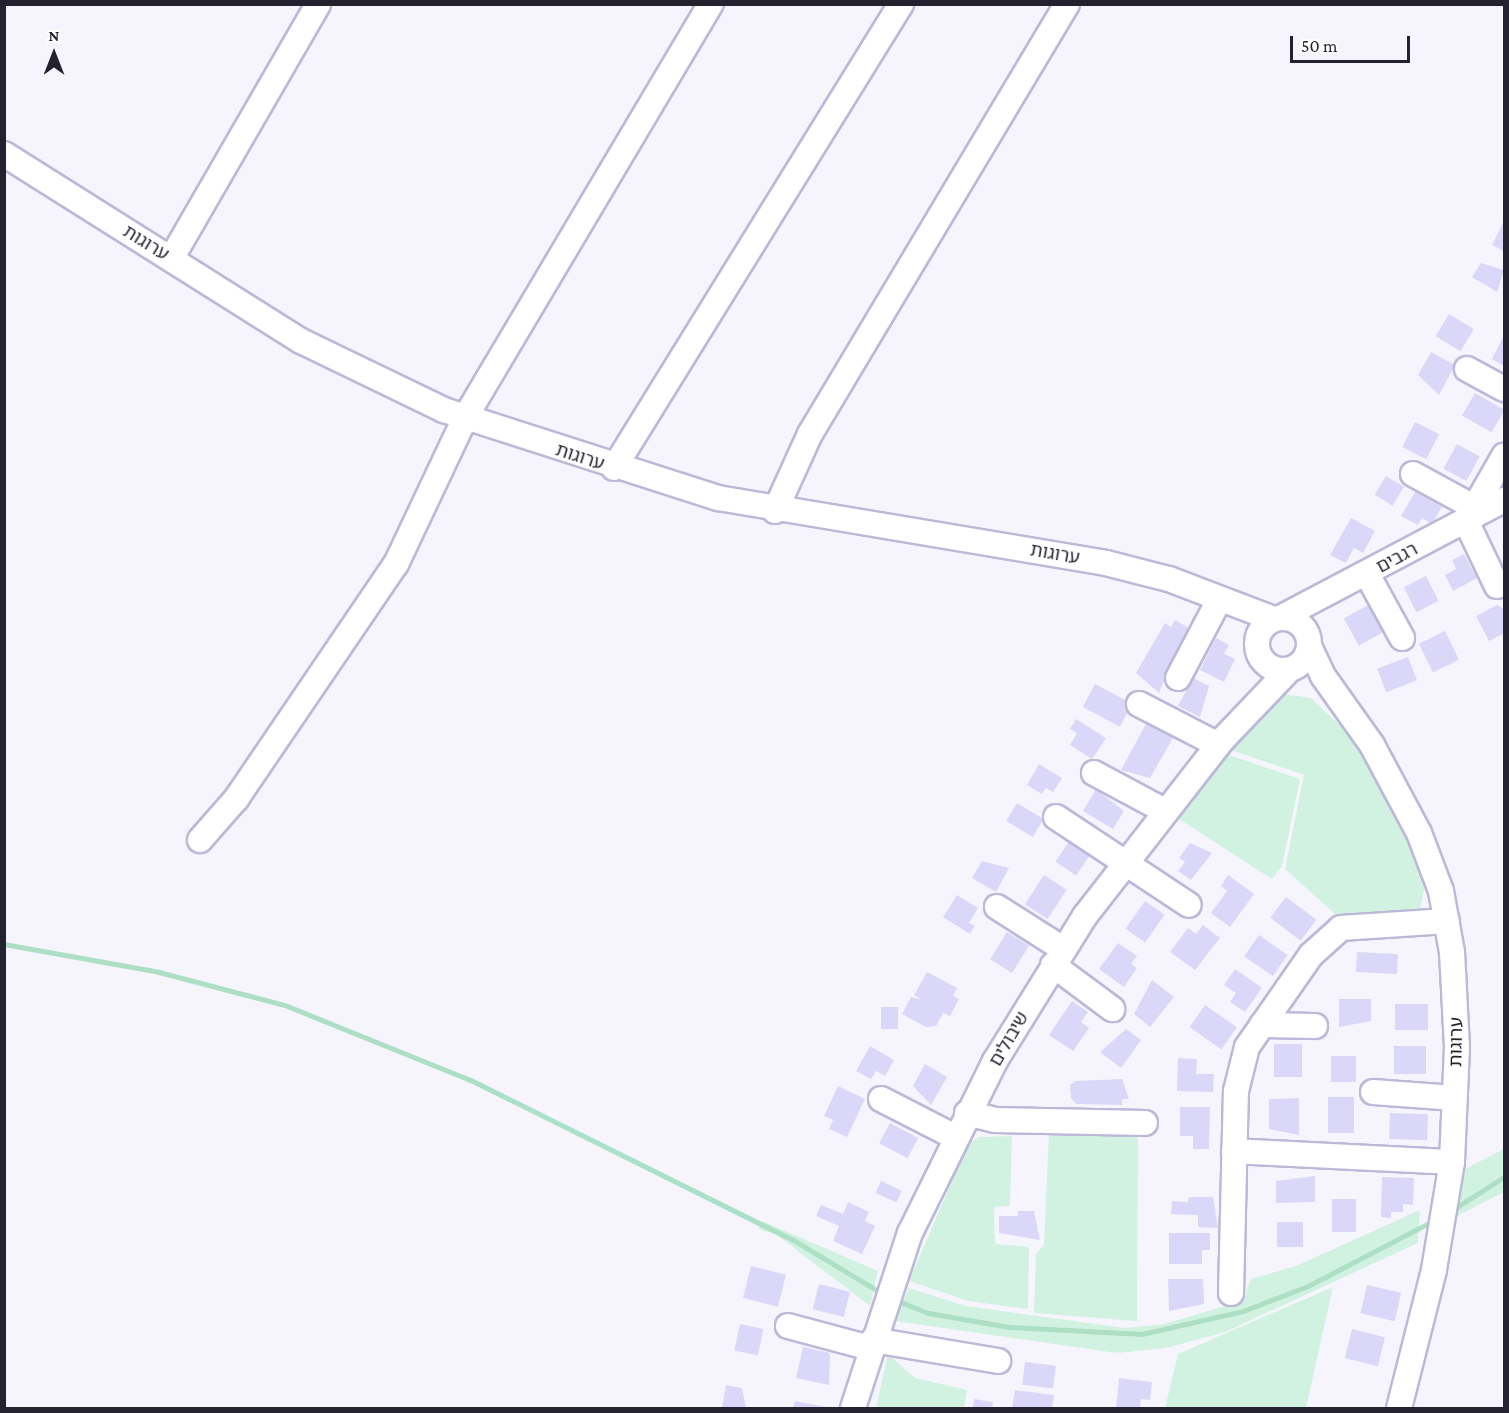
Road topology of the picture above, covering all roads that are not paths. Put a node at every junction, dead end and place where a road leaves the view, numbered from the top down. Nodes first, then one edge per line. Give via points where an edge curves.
1 (318, 4) edge
2 (711, 4) edge
3 (901, 4) edge
4 (1067, 4) edge
5 (4, 153) edge
6 (171, 259) junction
7 (1467, 369) dead end
8 (1504, 388) edge
9 (466, 416) junction
10 (614, 468) junction
11 (1501, 472) edge
12 (1413, 474) dead end
13 (1504, 500) edge
14 (775, 511) junction
15 (1470, 514) junction
16 (1367, 574) junction
17 (1497, 586) dead end
18 (1327, 596) junction
19 (1216, 601) junction
20 (1277, 619) junction
21 (1402, 638) dead end
22 (1309, 643) junction
23 (1258, 651) junction
24 (1291, 669) junction
25 (1178, 678) dead end
26 (1338, 698) junction
27 (1139, 704) dead end
28 (1244, 714) junction
29 (1218, 745) junction
30 (1094, 773) dead end
31 (1165, 811) junction
32 (1056, 817) dead end
33 (200, 840) dead end
34 (1127, 860) junction
35 (1189, 905) dead end
36 (997, 907) dead end
37 (1447, 921) junction
38 (1058, 957) junction
39 (1112, 1009) dead end
40 (1262, 1025) junction
41 (1315, 1026) dead end
42 (1373, 1092) dead end
43 (1455, 1098) junction
44 (881, 1099) dead end
45 (967, 1113) junction
46 (1145, 1123) dead end
47 (955, 1137) junction
48 (1234, 1151) junction
49 (1452, 1162) junction
50 (1231, 1293) dead end
51 (788, 1326) dead end
52 (871, 1344) junction
53 (998, 1361) dead end
54 (854, 1408) edge
55 (1399, 1408) edge

1 - 6 street
2 - 9 street
3 - 10 street
4 - 14 street via 810,434
5 - 6 street, ערוגות
6 - 9 street, ערוגות via 331,358
7 - 8 street
9 - 10 street, ערוגות
9 - 33 street via 396,564 237,799
10 - 14 street, ערוגות
11 - 15 street
12 - 15 street
13 - 15 street, רגבים
14 - 19 street, ערוגות via 1106,562 1169,579
15 - 16 street, רגבים
15 - 17 street
16 - 18 street, רגבים
16 - 21 street
18 - 20 street, רגבים
18 - 22 street
19 - 20 street, ערוגות
19 - 23 street, ערוגות via 1243,623
19 - 25 street
20 - 22 street via 1300,624
20 - 23 street via 1261,629
22 - 24 street
22 - 26 street, ערוגות
23 - 24 street via 1274,669
23 - 28 street, שיבולים via 1256,686
24 - 26 street, ערוגות
24 - 28 street, שיבולים
26 - 37 street, ערוגות via 1372,745 1419,833
27 - 29 street
28 - 29 street, שיבולים
29 - 31 street, שיבולים
30 - 31 street
31 - 34 street, שיבולים
32 - 34 street
34 - 35 street
34 - 38 street, שיבולים
36 - 38 street
37 - 40 street via 1341,928 1320,944
37 - 43 street, ערוגות via 1456,1008
38 - 39 street
38 - 45 street, שיבולים
40 - 41 street
40 - 48 street via 1238,1072
42 - 43 street
43 - 49 street, ערוגות
44 - 47 street
45 - 46 street via 995,1120
45 - 47 street, שיבולים
47 - 52 street, שיבולים via 910,1233
48 - 49 street
48 - 50 street
49 - 55 street, ערוגות via 1434,1270
51 - 52 street
52 - 53 street
52 - 54 street, שיבולים

